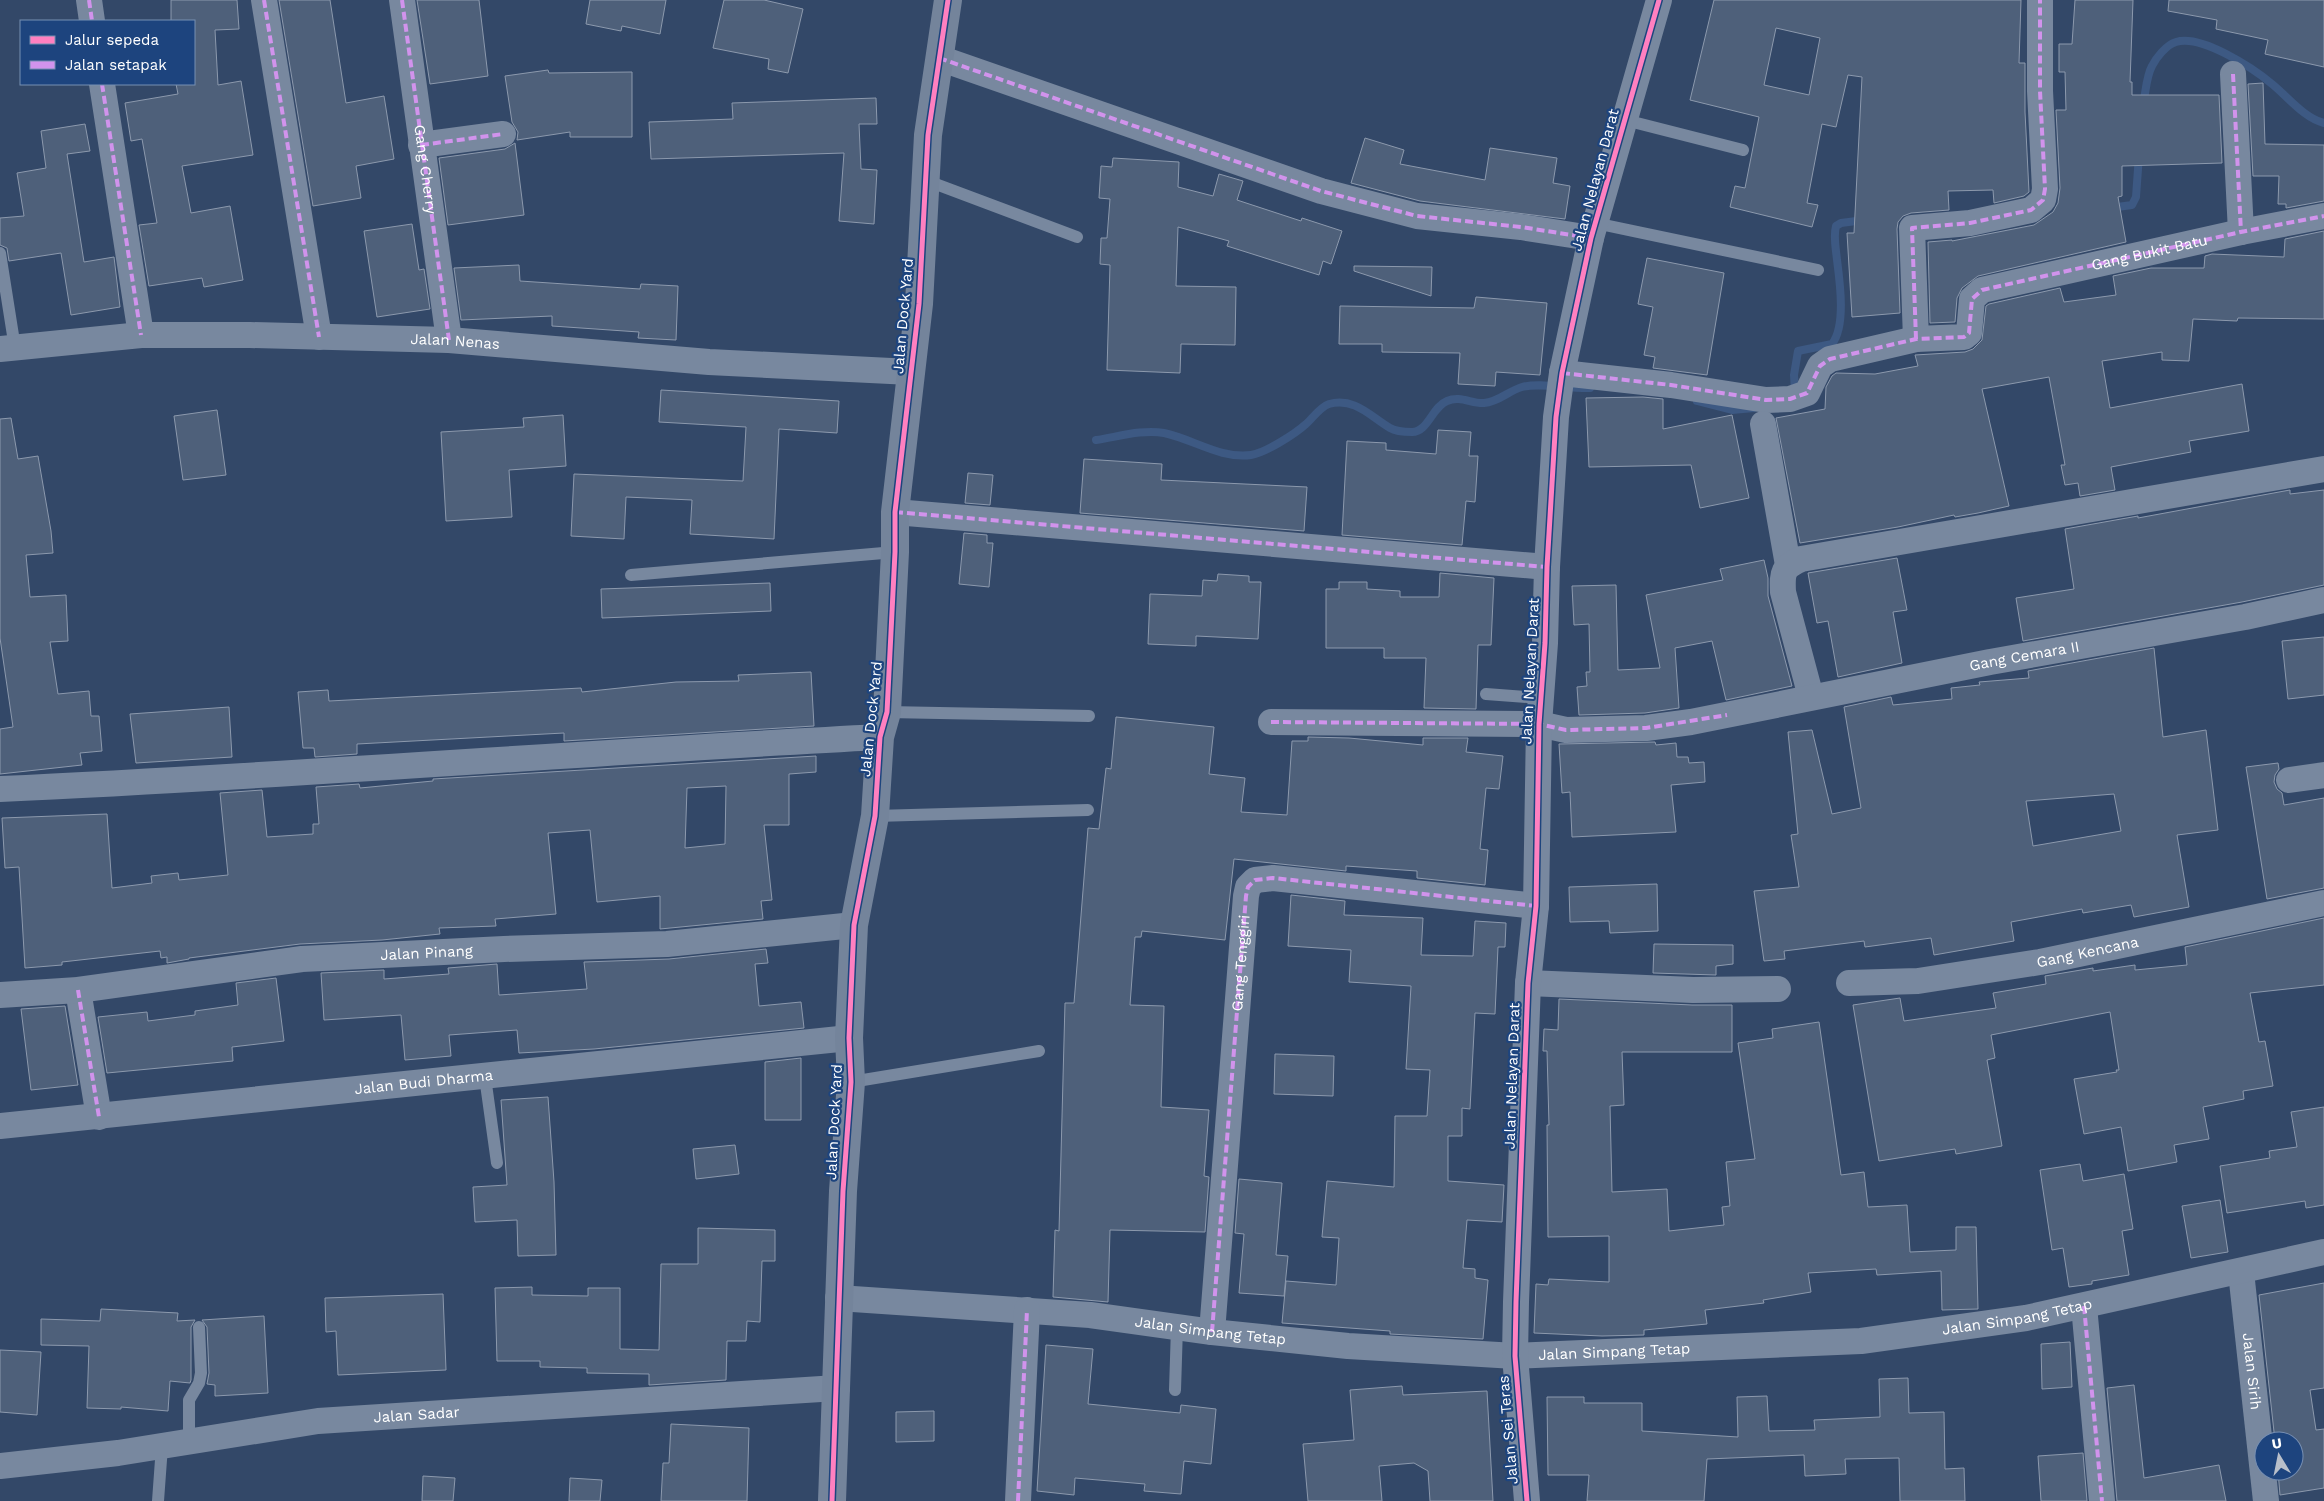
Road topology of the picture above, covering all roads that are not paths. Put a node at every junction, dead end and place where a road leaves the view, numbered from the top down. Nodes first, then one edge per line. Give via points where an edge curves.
1 (89, 0) edge
2 (264, 0) edge
3 (402, 0) edge
4 (1659, 0) edge
5 (2040, 0) edge
6 (945, 1) edge
7 (92, 20) edge
8 (939, 58) junction
9 (2233, 74) dead end
10 (102, 85) edge
11 (1625, 120) junction
12 (503, 134) dead end
13 (421, 145) junction
14 (1743, 150) dead end
15 (925, 180) junction
16 (2324, 216) edge
17 (1593, 231) junction
18 (2241, 232) junction
19 (1077, 237) dead end
20 (0, 253) edge
21 (1818, 270) dead end
22 (141, 335) junction
23 (319, 337) junction
24 (1916, 339) junction
25 (449, 340) junction
26 (8, 348) edge
27 (911, 372) junction
28 (1562, 376) junction
29 (1763, 424) dead end
30 (2324, 469) edge
31 (895, 512) junction
32 (895, 552) junction
33 (1788, 565) junction
34 (1547, 567) junction
35 (631, 575) dead end
36 (2324, 600) edge
37 (1486, 694) dead end
38 (1811, 697) junction
39 (1541, 698) junction
40 (1089, 716) dead end
41 (1271, 722) dead end
42 (1539, 724) junction
43 (884, 725) junction
44 (2324, 775) edge
45 (2289, 780) dead end
46 (0, 789) edge
47 (1088, 810) dead end
48 (875, 816) junction
49 (2324, 902) edge
50 (1536, 906) junction
51 (854, 925) junction
52 (1528, 983) junction
53 (1849, 984) dead end
54 (78, 990) junction
55 (1778, 990) dead end
56 (0, 995) edge
57 (849, 1038) junction
58 (1039, 1051) dead end
59 (484, 1077) junction
60 (851, 1082) junction
61 (98, 1117) junction
62 (0, 1126) edge
63 (497, 1163) dead end
64 (2324, 1252) edge
65 (2241, 1272) junction
66 (838, 1298) junction
67 (2084, 1306) junction
68 (1027, 1310) junction
69 (199, 1327) dead end
70 (1177, 1327) junction
71 (1212, 1332) junction
72 (1515, 1356) junction
73 (837, 1388) junction
74 (1174, 1390) dead end
75 (189, 1441) junction
76 (162, 1446) junction
77 (0, 1466) edge
78 (158, 1501) edge
79 (832, 1501) edge
80 (1018, 1501) edge
81 (1527, 1501) edge
82 (2102, 1501) edge
83 (2266, 1501) edge

1 - 7 street
2 - 23 street
3 - 13 street, Gang Cherry
4 - 11 street, Jalan Nelayan Darat
5 - 24 street via 2040,91 2046,189 2043,200 2030,210 1970,223 1915,227 1912,238
6 - 8 street, Jalan Dock Yard
8 - 15 street, Jalan Dock Yard
8 - 17 street via 1322,192 1365,204 1417,216
9 - 18 street
10 - 22 street
11 - 14 lane
11 - 17 street, Jalan Nelayan Darat
12 - 13 street
13 - 25 street, Gang Cherry
15 - 19 lane
15 - 27 street, Jalan Dock Yard via 919,304
16 - 18 street, Gang Bukit Batu
17 - 21 lane
17 - 28 street, Jalan Nelayan Darat
18 - 24 street, Gang Bukit Batu via 1982,290 1972,299 1969,333 1964,337
20 - 26 lane
22 - 23 street, Jalan Nenas
22 - 26 street, Jalan Nenas
23 - 25 street, Jalan Nenas
24 - 28 street via 1824,361 1807,392 1796,398 1766,400 1662,384
25 - 27 street, Jalan Nenas via 709,362
27 - 31 street, Jalan Dock Yard
28 - 34 street, Jalan Nelayan Darat via 1556,417
29 - 33 street
30 - 33 street via 1801,559
31 - 32 street, Jalan Dock Yard
31 - 34 street
32 - 35 lane
32 - 43 street, Jalan Dock Yard
33 - 38 street via 1782,576 1783,592
34 - 39 street, Jalan Nelayan Darat
36 - 38 street, Gang Cemara II
37 - 39 lane
38 - 42 street, Gang Cemara II via 1646,728 1566,730
39 - 42 street, Jalan Nelayan Darat
40 - 43 lane
41 - 42 street, Gang Cemara II
42 - 50 street, Jalan Nelayan Darat
43 - 46 street via 658,749
43 - 48 street, Jalan Dock Yard
44 - 45 street
47 - 48 lane
48 - 51 street, Jalan Dock Yard
49 - 53 street, Gang Kencana via 2040,962 1918,981
50 - 52 street, Jalan Nelayan Darat
50 - 71 street, Gang Tenggiri via 1273,878 1255,880 1248,887
51 - 54 street, Jalan Pinang via 667,944 302,959
51 - 57 street, Jalan Dock Yard
52 - 55 street
52 - 72 street, Jalan Nelayan Darat
54 - 56 street, Jalan Pinang
54 - 61 street
57 - 59 street, Jalan Budi Dharma
57 - 60 street, Jalan Dock Yard
58 - 60 lane
59 - 61 street, Jalan Budi Dharma
59 - 63 lane
60 - 66 street, Jalan Dock Yard
61 - 62 street, Jalan Budi Dharma
64 - 65 street, Jalan Simpang Tetap
65 - 67 street, Jalan Simpang Tetap
65 - 83 street, Jalan Sirih
66 - 68 street, Jalan Simpang Tetap
66 - 73 street, Jalan Dock Yard
67 - 72 street, Jalan Simpang Tetap via 2026,1318 1861,1340
67 - 82 street
68 - 70 street, Jalan Simpang Tetap
68 - 80 street
69 - 75 lane via 201,1373 189,1400
70 - 71 street, Jalan Simpang Tetap
70 - 74 lane
71 - 72 street, Jalan Simpang Tetap via 1348,1346
72 - 81 street, Jalan Sei Teras
73 - 75 street, Jalan Sadar via 318,1421
73 - 79 street, Jalan Dock Yard
75 - 76 street, Jalan Sadar
76 - 77 street, Jalan Sadar
76 - 78 lane

